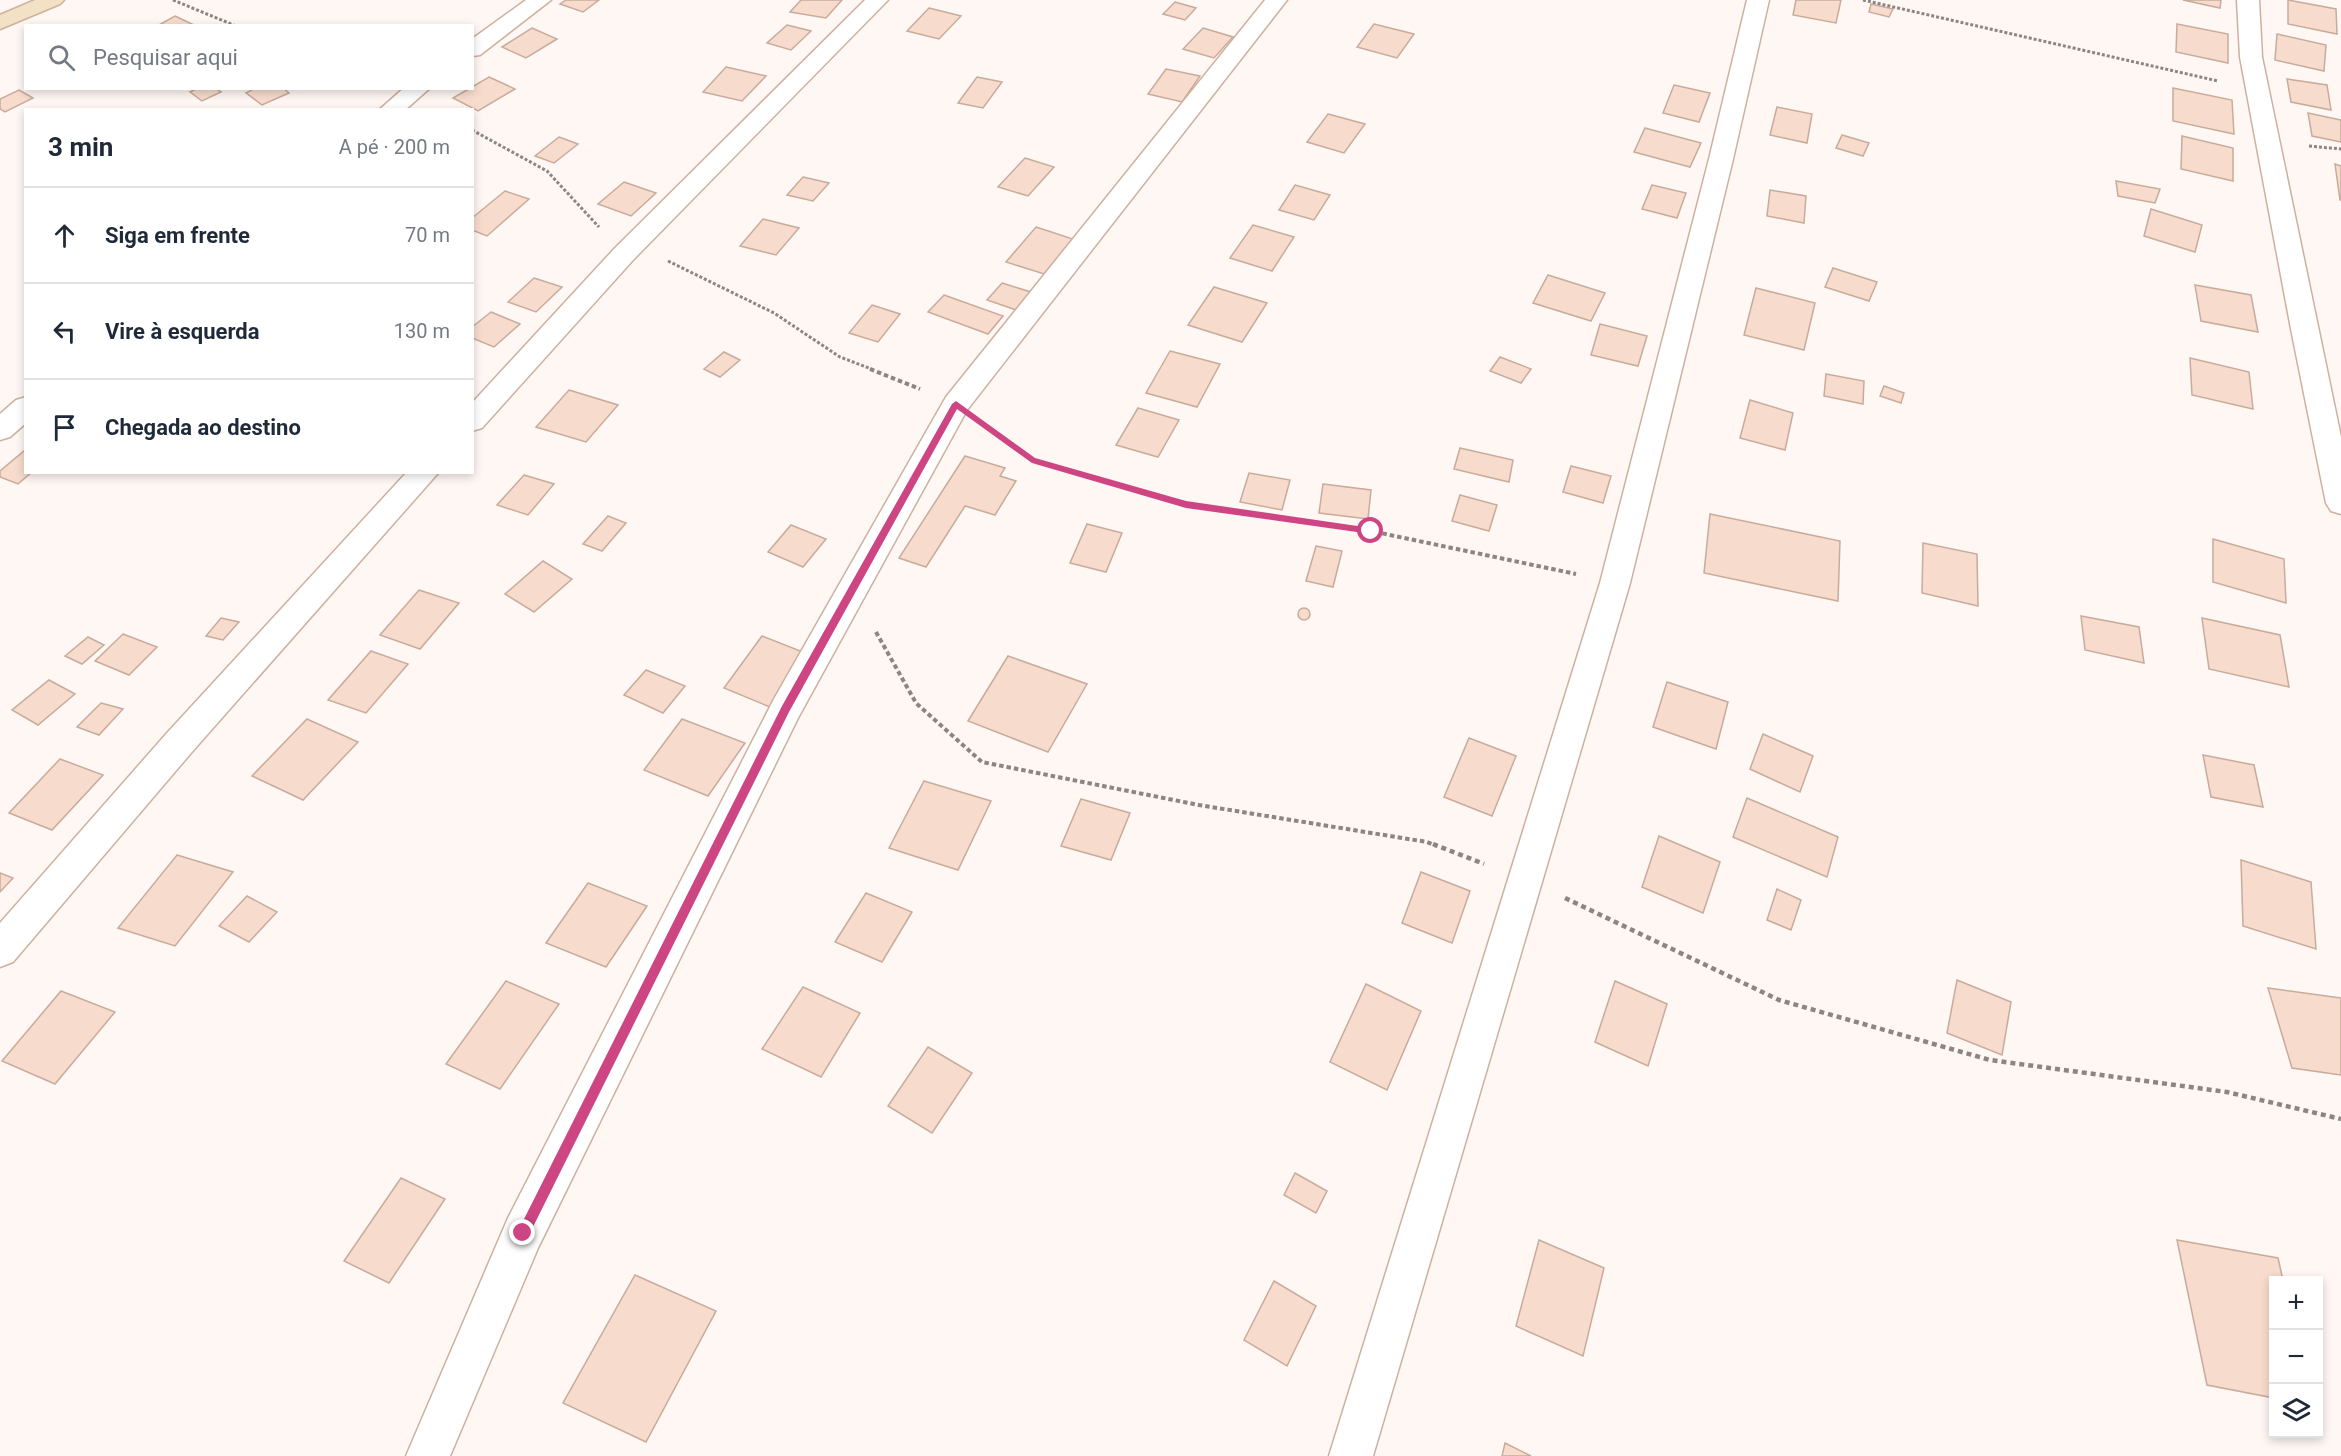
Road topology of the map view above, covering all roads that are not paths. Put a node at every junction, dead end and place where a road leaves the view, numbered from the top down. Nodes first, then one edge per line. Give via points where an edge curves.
1 (53, 0) edge
2 (540, 0) edge
3 (878, 0) edge
4 (1276, 0) edge
5 (1758, 0) edge
6 (2248, 0) edge
7 (0, 23) edge
8 (474, 49) edge
9 (416, 90) edge
10 (393, 108) edge
11 (24, 409) edge
12 (474, 419) edge
13 (0, 430) edge
14 (423, 474) edge
15 (2341, 503) edge
16 (0, 950) edge
17 (428, 1456) edge
18 (1351, 1456) edge

1 - 7 main road
2 - 8 street
3 - 12 street via 624,254
4 - 17 street via 956,404 780,719 523,1233
5 - 18 street via 1615,583
6 - 15 street via 2250,57
9 - 10 street
11 - 13 street
14 - 16 street via 179,743

